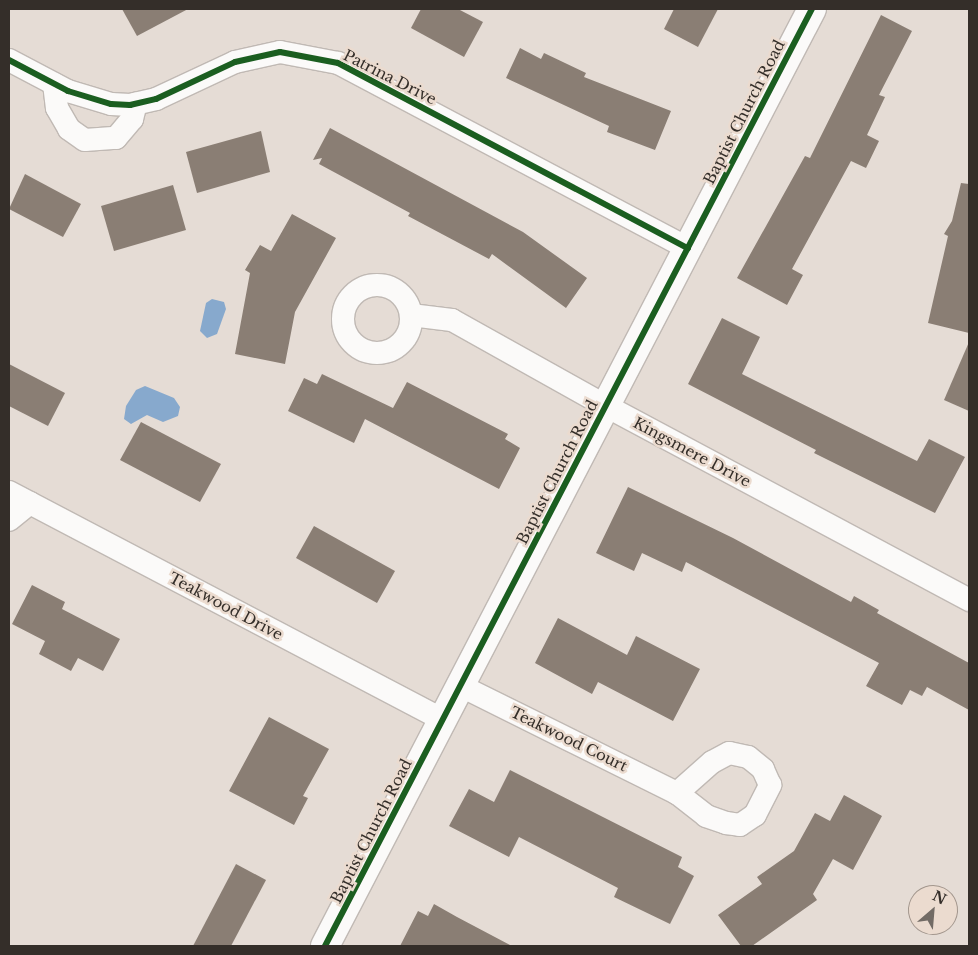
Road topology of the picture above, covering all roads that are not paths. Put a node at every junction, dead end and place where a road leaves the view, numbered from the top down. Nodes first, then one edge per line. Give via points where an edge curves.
1 (812, 9) edge
2 (9, 60) edge
3 (54, 84) junction
4 (136, 103) junction
5 (688, 248) junction
6 (412, 314) dead end
7 (606, 406) junction
8 (9, 492) edge
9 (30, 503) junction
10 (9, 520) edge
11 (967, 592) edge
12 (461, 686) junction
13 (443, 720) junction
14 (677, 792) dead end
15 (325, 946) edge

1 - 5 street, Baptist Church Road
2 - 3 street, Patrina Drive
3 - 4 street, Patrina Drive via 111,104
3 - 4 street via 58,108 69,129 85,140 116,138 132,119
4 - 5 street, Patrina Drive via 180,89 235,62 280,52 338,63
5 - 7 street, Baptist Church Road
6 - 7 street, Kingsmere Drive via 452,320
7 - 11 street, Kingsmere Drive
7 - 12 street, Baptist Church Road
8 - 9 street, Teakwood Drive
9 - 10 street
9 - 13 street, Teakwood Drive
12 - 13 street, Baptist Church Road
12 - 14 street, Teakwood Court
13 - 15 street, Baptist Church Road

